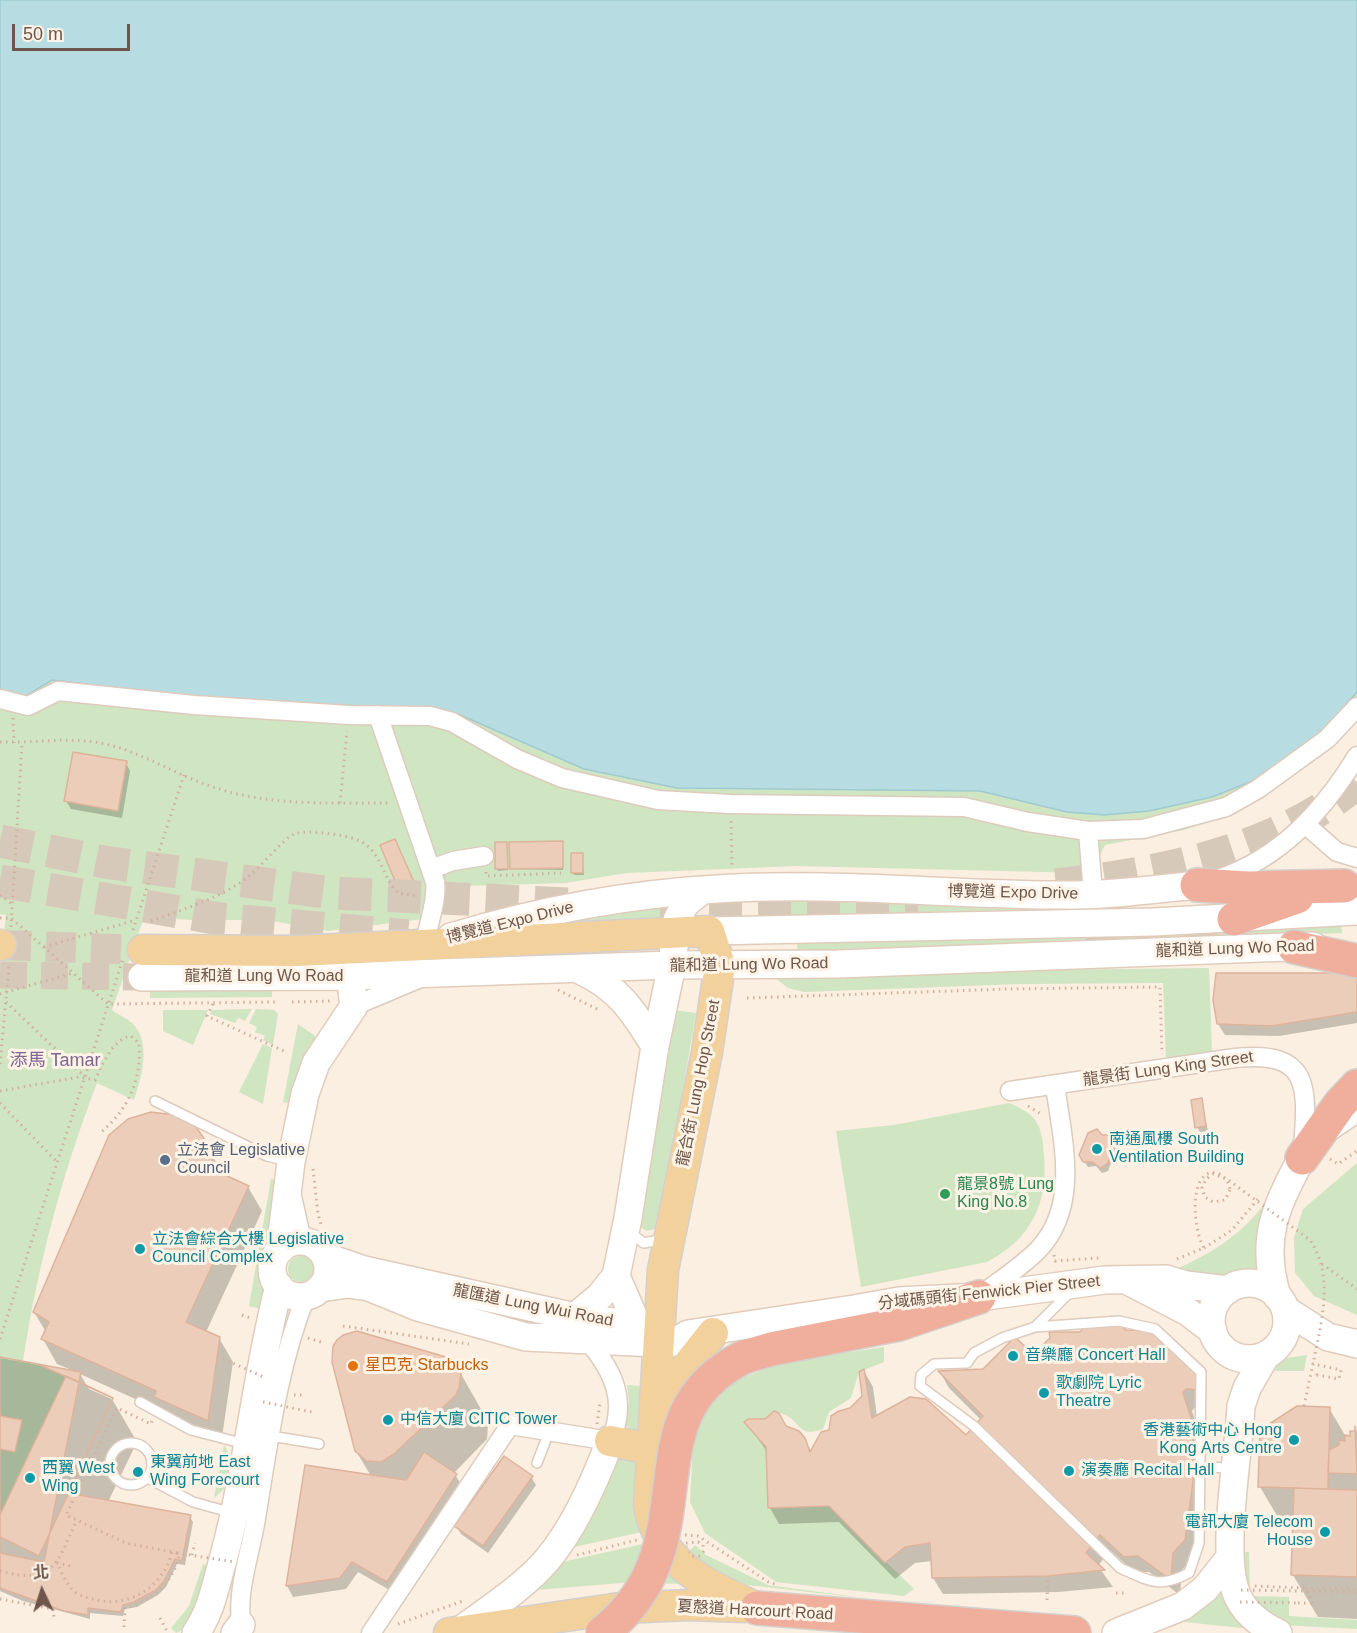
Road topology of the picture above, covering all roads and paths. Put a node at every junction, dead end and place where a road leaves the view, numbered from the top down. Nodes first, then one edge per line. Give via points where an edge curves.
1 (0, 699) edge
2 (1357, 707) edge
3 (378, 716) junction
4 (13, 718) dead end
5 (347, 731) dead end
6 (0, 742) edge
7 (14, 743) junction
8 (22, 743) junction
9 (1357, 756) edge
10 (184, 775) junction
11 (407, 802) junction
12 (340, 803) junction
13 (730, 804) junction
14 (1306, 825) junction
15 (1089, 831) junction
16 (484, 856) joint
17 (431, 869) junction
18 (732, 870) dead end
19 (561, 873) dead end
20 (1197, 885) junction
21 (1354, 885) edge
22 (702, 890) junction
23 (1093, 894) junction
24 (0, 895) edge
25 (435, 898) junction
26 (12, 904) junction
27 (1234, 919) joint
28 (136, 921) junction
29 (151, 921) dead end
30 (709, 931) junction
31 (676, 933) junction
32 (5, 936) edge
33 (1357, 944) edge
34 (44, 947) junction
35 (1294, 947) junction
36 (136, 953) junction
37 (428, 959) junction
38 (1357, 961) edge
39 (672, 965) junction
40 (720, 965) junction
41 (579, 969) junction
42 (73, 973) junction
43 (350, 976) junction
44 (549, 989) dead end
45 (7, 993) junction
46 (0, 994) edge
47 (747, 998) dead end
48 (6, 1002) junction
49 (275, 1002) dead end
50 (108, 1004) junction
51 (213, 1004) junction
52 (354, 1006) junction
53 (605, 1012) dead end
54 (655, 1046) junction
55 (284, 1051) dead end
56 (1162, 1055) dead end
57 (0, 1064) edge
58 (85, 1077) junction
59 (1054, 1085) junction
60 (1357, 1086) edge
61 (0, 1091) edge
62 (1010, 1091) dead end
63 (155, 1101) dead end
64 (0, 1103) edge
65 (1357, 1113) edge
66 (100, 1133) dead end
67 (1357, 1151) edge
68 (1314, 1158) junction
69 (57, 1162) junction
70 (298, 1168) junction
71 (1258, 1197) dead end
72 (626, 1229) junction
73 (669, 1236) junction
74 (301, 1240) junction
75 (1204, 1248) junction
76 (1053, 1255) dead end
77 (326, 1257) junction
78 (1169, 1260) dead end
79 (1322, 1263) junction
80 (1116, 1268) junction
81 (616, 1276) junction
82 (1082, 1281) junction
83 (279, 1286) junction
84 (1357, 1289) edge
85 (1228, 1290) junction
86 (313, 1292) junction
87 (979, 1297) junction
88 (1281, 1303) junction
89 (854, 1309) junction
90 (575, 1317) junction
91 (751, 1325) dead end
92 (1035, 1327) junction
93 (700, 1333) junction
94 (650, 1334) junction
95 (1328, 1337) junction
96 (0, 1339) edge
97 (1217, 1339) junction
98 (588, 1341) junction
99 (1357, 1344) edge
100 (1272, 1350) junction
101 (217, 1356) dead end
102 (1313, 1364) junction
103 (1319, 1377) dead end
104 (266, 1378) dead end
105 (297, 1395) dead end
106 (306, 1395) dead end
107 (601, 1396) dead end
108 (140, 1402) dead end
109 (264, 1402) dead end
110 (655, 1406) junction
111 (1241, 1406) junction
112 (1304, 1406) dead end
113 (312, 1412) dead end
114 (151, 1424) dead end
115 (549, 1432) junction
116 (259, 1440) junction
117 (603, 1440) junction
118 (319, 1444) dead end
119 (651, 1449) junction
120 (537, 1463) dead end
121 (1202, 1467) junction
122 (1237, 1468) junction
123 (148, 1478) junction
124 (235, 1514) junction
125 (77, 1520) junction
126 (657, 1536) junction
127 (698, 1536) dead end
128 (195, 1543) dead end
129 (686, 1544) dead end
130 (689, 1552) dead end
131 (176, 1553) junction
132 (192, 1556) junction
133 (1228, 1560) junction
134 (235, 1562) dead end
135 (546, 1562) junction
136 (57, 1563) junction
137 (70, 1566) dead end
138 (0, 1571) edge
139 (1047, 1576) dead end
140 (781, 1584) dead end
141 (1252, 1586) dead end
142 (1305, 1588) junction
143 (1241, 1590) dead end
144 (1357, 1591) edge
145 (1116, 1593) dead end
146 (1127, 1593) dead end
147 (0, 1598) edge
148 (472, 1598) dead end
149 (1047, 1600) dead end
150 (1240, 1602) dead end
151 (757, 1608) junction
152 (51, 1617) dead end
153 (160, 1618) dead end
154 (454, 1623) edge
155 (394, 1626) dead end
156 (124, 1627) dead end
157 (205, 1628) edge
158 (240, 1630) edge
159 (168, 1633) edge
160 (371, 1633) edge
161 (602, 1633) edge
162 (1074, 1633) edge
163 (1116, 1633) edge
164 (1278, 1633) edge

1 - 3 street via 28,706 58,691 194,705
2 - 15 street via 1327,739 1226,807 1143,830
3 - 11 street
3 - 13 street via 430,716 452,722 517,759 601,789 658,800
4 - 7 path
5 - 12 path
6 - 7 path
7 - 8 path
8 - 10 path via 60,740 104,744
8 - 26 path
9 - 14 street, 博覽道 Expo Drive
10 - 12 path via 240,795
10 - 28 path
11 - 12 path
11 - 17 street
13 - 15 street via 964,807
13 - 18 path
14 - 20 street, 博覽道 Expo Drive via 1287,843 1241,871
14 - 21 street via 1337,852
15 - 23 street
16 - 17 street
16 - 19 path via 486,876
17 - 25 street
20 - 21 highway
20 - 23 main road, 博覽道 Expo Drive
21 - 27 highway via 1307,894
22 - 23 main road, 博覽道 Expo Drive via 775,887
22 - 31 main road via 680,910
22 - 37 main road, 博覽道 Expo Drive via 564,907
24 - 26 path
25 - 29 path via 398,893 373,851 357,839 299,832 285,839 259,868 231,889
25 - 37 street via 428,921
26 - 32 path
27 - 30 main road, 龍和道 Lung Wo Road
28 - 34 path
28 - 36 path
30 - 31 main road, 龍和道 Lung Wo Road
30 - 40 main road, 龍合街 Lung Hop Street
31 - 37 main road, 龍和道 Lung Wo Road
31 - 39 main road
32 - 34 path
32 - 45 path
33 - 35 main road, 龍和道 Lung Wo Road
34 - 42 path
35 - 38 highway
35 - 40 main road, 龍和道 Lung Wo Road
36 - 37 main road, 龍和道 Lung Wo Road via 298,951
36 - 43 main road, 龍和道 Lung Wo Road
36 - 50 path
37 - 41 main road, 龍和道 Lung Wo Road
37 - 43 main road, 龍和道 Lung Wo Road
37 - 52 street
39 - 40 main road, 龍和道 Lung Wo Road
39 - 41 main road, 龍和道 Lung Wo Road
39 - 54 main road
40 - 73 main road, 龍合街 Lung Hop Street via 707,1052
41 - 54 main road via 625,1000
42 - 45 path
42 - 50 path
43 - 52 main road
44 - 53 path
45 - 46 path
45 - 48 path
47 - 56 path, 龍和道 Lung Wo Road via 1160,987
48 - 57 path
48 - 58 path
49 - 51 path
50 - 51 path
50 - 58 path
51 - 55 path via 207,1016
52 - 70 main road via 316,1064 305,1094
54 - 72 main road
58 - 61 path
58 - 66 path via 95,1080 121,1040 125,1036 136,1038 139,1065 133,1091 119,1114
58 - 69 path
59 - 62 street, 龍景街 Lung King Street
59 - 68 street, 龍景街 Lung King Street via 1271,1056 1295,1070 1305,1090
59 - 87 street via 1066,1173 1058,1216 1038,1250
60 - 68 highway via 1340,1104
63 - 70 lane
64 - 69 path
65 - 68 street via 1323,1138
67 - 68 path via 1338,1164
68 - 88 main road via 1284,1190 1271,1227 1269,1264
69 - 96 path
70 - 74 main road
70 - 74 path via 318,1214
71 - 75 path via 1232,1230
72 - 73 lane via 644,1243
72 - 81 main road
73 - 94 main road, 龍合街 Lung Hop Street
74 - 77 main road, 龍匯道 Lung Wui Road via 316,1246
74 - 83 main road via 273,1264
75 - 78 path
75 - 79 path, bridge via 1196,1227 1200,1181 1206,1175 1218,1173 1227,1179 1230,1190 1225,1200 1213,1202 1205,1197 1202,1188 1210,1175 1227,1179 1310,1240
76 - 80 path via 1054,1261
77 - 86 main road via 328,1274
77 - 90 main road, 龍匯道 Lung Wui Road via 364,1270
79 - 84 path
79 - 102 path, bridge via 1322,1319
80 - 82 main road, 分域碼頭街 Fenwick Pier Street
80 - 85 main road, 分域碼頭街 Fenwick Pier Street via 1186,1286
80 - 97 main road, 分域碼頭街 Fenwick Pier Street
81 - 90 main road
81 - 94 main road
82 - 87 main road, 分域碼頭街 Fenwick Pier Street
82 - 92 lane
83 - 86 main road, 龍匯道 Lung Wui Road via 291,1295
83 - 116 main road via 269,1325
85 - 88 main road via 1257,1284 1272,1290
85 - 97 main road via 1213,1309
86 - 98 main road, 龍匯道 Lung Wui Road via 348,1284 369,1287 418,1307 526,1337
86 - 116 street via 291,1333
87 - 89 main road, 分域碼頭街 Fenwick Pier Street via 898,1301
87 - 161 highway, bridge via 899,1324 744,1357 711,1379 685,1414 675,1441 664,1526 653,1567 633,1603
88 - 95 main road
88 - 100 main road via 1286,1329
89 - 91 main road, 分域碼頭街 Fenwick Pier Street
89 - 93 main road, 分域碼頭街 Fenwick Pier Street
90 - 94 main road, 龍匯道 Lung Wui Road
92 - 121 lane via 1119,1321 1155,1329 1201,1372
92 - 121 lane via 1002,1338 974,1353 967,1363 934,1364 921,1375 920,1386 974,1426 1120,1568 1150,1581 1169,1583 1189,1573 1199,1543
93 - 94 main road, 龍匯道 Lung Wui Road via 675,1326
93 - 110 main road
94 - 98 main road, 龍匯道 Lung Wui Road
94 - 110 main road
95 - 99 main road
95 - 100 main road
97 - 100 main road via 1234,1356 1242,1358
97 - 111 main road
98 - 117 street via 615,1381 620,1403 617,1426
100 - 111 main road via 1247,1388
101 - 104 path, bridge
102 - 103 path via 1341,1370 1339,1379
102 - 112 path
105 - 106 path
107 - 117 path
108 - 116 lane via 191,1430
109 - 113 path, bridge
110 - 119 main road
111 - 122 main road
114 - 125 path via 117,1408 66,1515
115 - 117 street
115 - 120 lane
115 - 160 street via 510,1425
116 - 118 lane
116 - 124 main road
116 - 158 street
117 - 119 main road
117 - 135 main road via 601,1465 562,1540
119 - 126 main road via 649,1505
121 - 122 lane
122 - 133 main road
123 - 123 lane via 128,1485 116,1479 110,1466 113,1452 124,1443 144,1446 153,1465
123 - 124 lane via 193,1502
124 - 157 main road
125 - 131 path via 134,1545
125 - 136 path
126 - 135 path
126 - 151 main road via 678,1563 698,1579
127 - 140 path via 770,1583
128 - 132 path
129 - 130 path, bridge via 703,1545 699,1556
131 - 132 path, bridge
131 - 136 path via 152,1587 132,1598 111,1601 90,1598 71,1589
131 - 156 path via 174,1572 158,1593 125,1608
132 - 134 path, bridge
133 - 163 main road via 1205,1589 1183,1606
133 - 164 main road via 1238,1598 1259,1622
135 - 154 main road
136 - 137 path
136 - 138 path via 40,1575
139 - 149 path
141 - 142 path
142 - 144 path
142 - 150 path, bridge via 1313,1603
143 - 144 path, bridge
145 - 146 path
147 - 152 path via 53,1609
148 - 154 path
151 - 154 main road, 夏慤道 Harcourt Road via 620,1608
151 - 162 highway, 夏慤道 Harcourt Road via 866,1621
153 - 159 path
154 - 155 path

